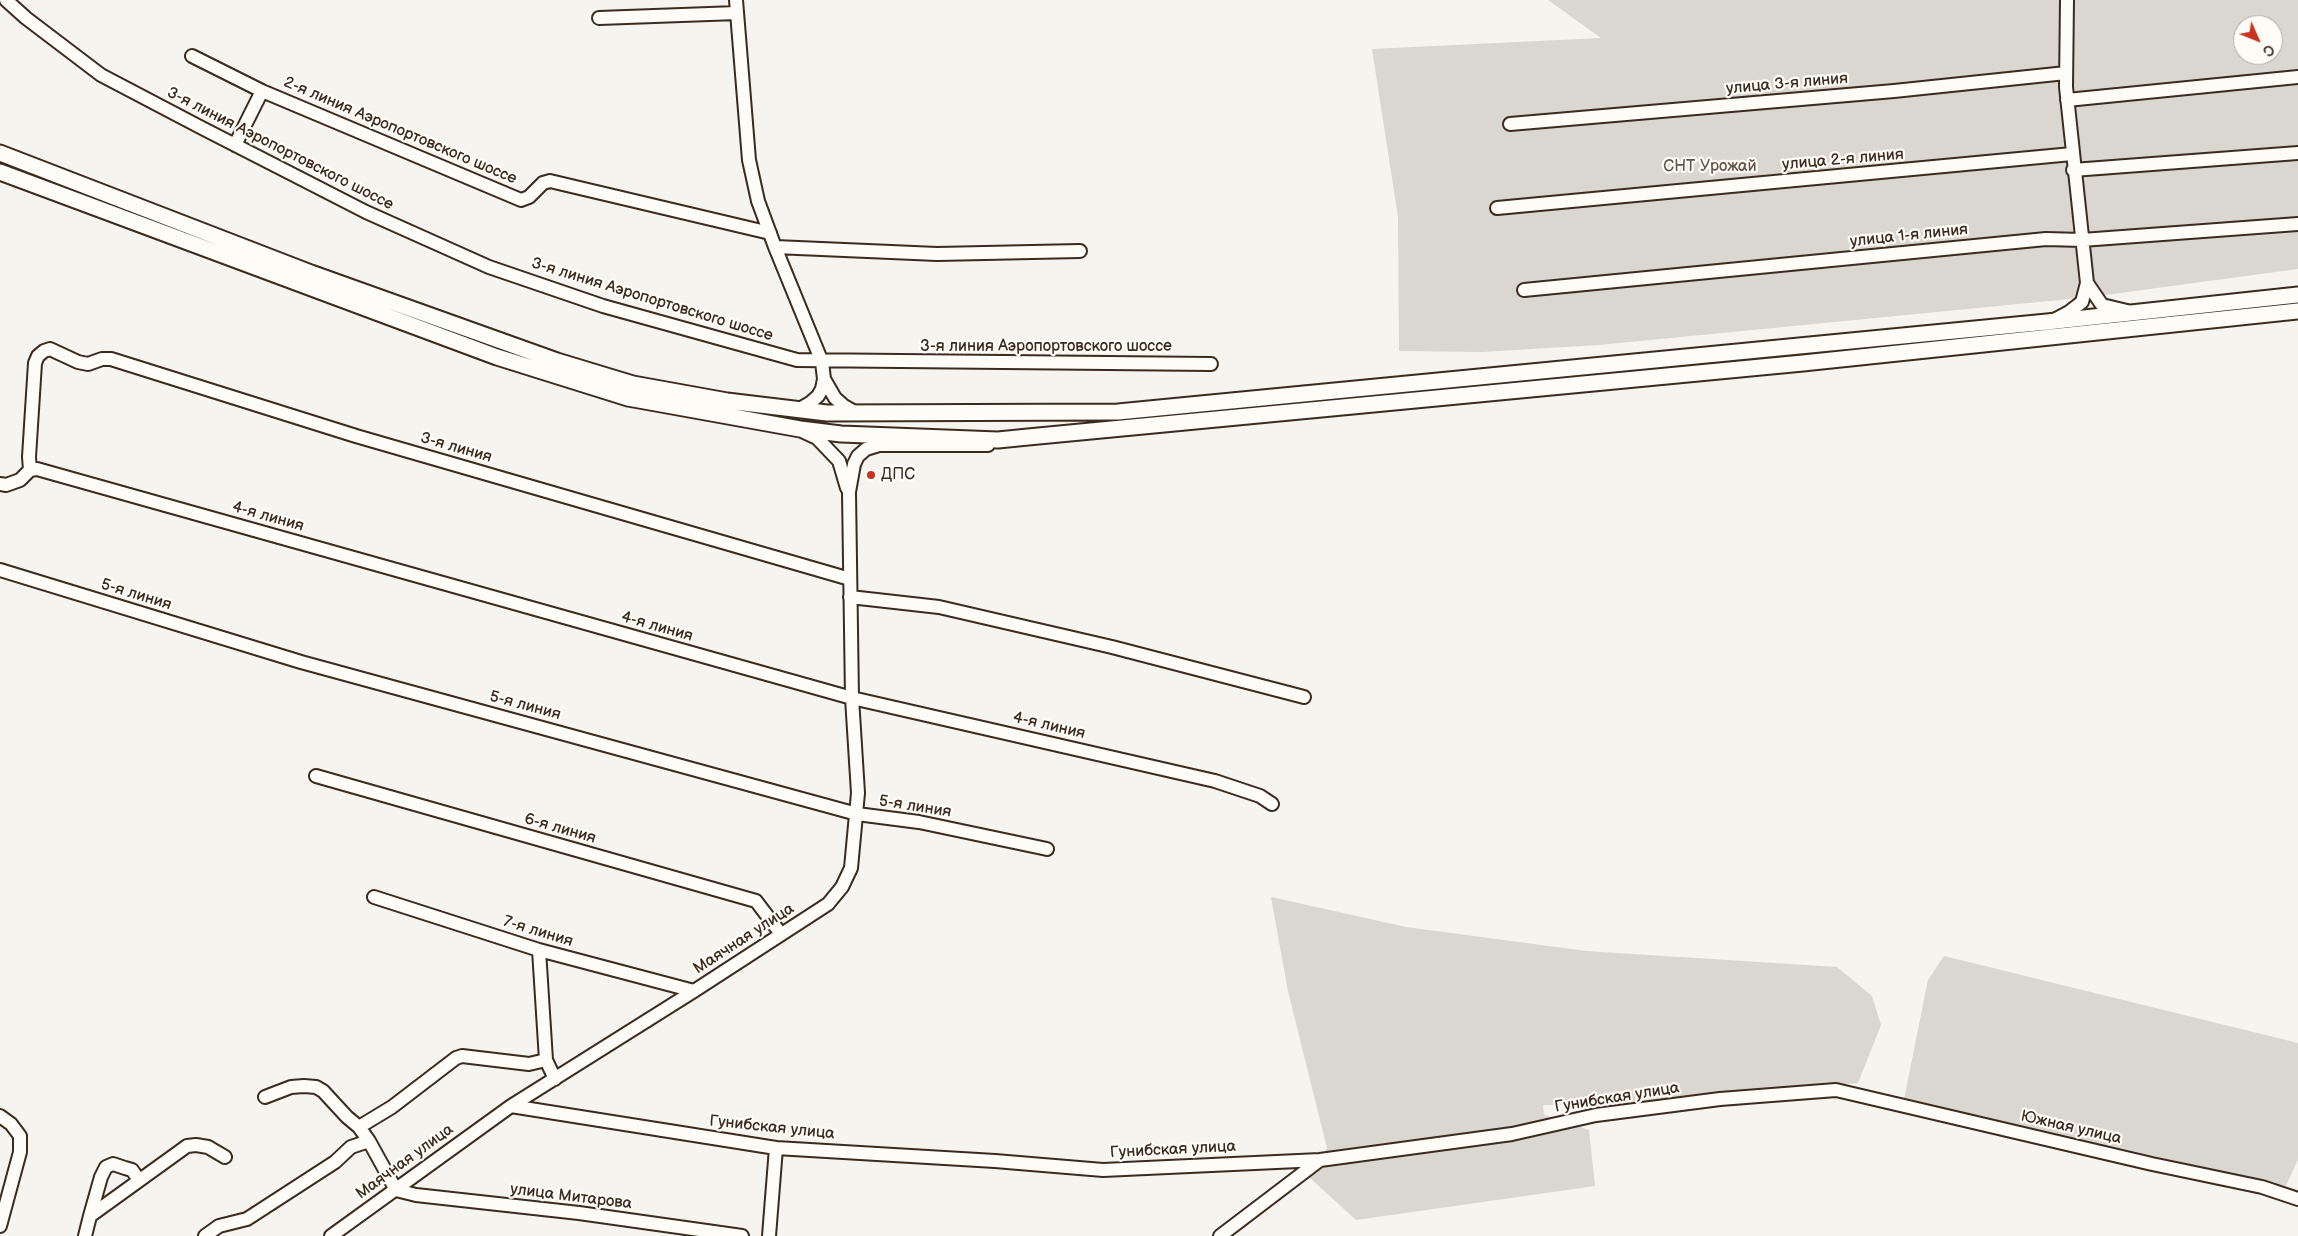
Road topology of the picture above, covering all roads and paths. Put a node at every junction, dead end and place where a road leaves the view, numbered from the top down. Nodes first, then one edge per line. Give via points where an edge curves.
1 (6, 0) edge
2 (736, 0) edge
3 (2066, 0) edge
4 (737, 13) junction
5 (599, 18) dead end
6 (192, 56) dead end
7 (2066, 73) junction
8 (2298, 77) edge
9 (262, 91) junction
10 (2067, 94) junction
11 (1510, 124) dead end
12 (235, 145) junction
13 (0, 153) edge
14 (2298, 153) edge
15 (2072, 154) junction
16 (2073, 170) junction
17 (0, 172) edge
18 (1497, 208) dead end
19 (2298, 224) edge
20 (770, 233) junction
21 (2082, 240) junction
22 (775, 247) junction
23 (1080, 252) dead end
24 (2087, 283) junction
25 (1524, 290) dead end
26 (2298, 295) edge
27 (2298, 311) edge
28 (2135, 313) junction
29 (2047, 322) junction
30 (822, 362) junction
31 (1211, 364) dead end
32 (824, 379) junction
33 (798, 410) junction
34 (859, 414) junction
35 (800, 429) junction
36 (1028, 437) junction
37 (33, 470) junction
38 (0, 484) edge
39 (849, 492) junction
40 (0, 570) edge
41 (850, 579) junction
42 (850, 597) junction
43 (1304, 697) dead end
44 (852, 698) junction
45 (316, 776) dead end
46 (1272, 804) dead end
47 (856, 814) junction
48 (1047, 849) dead end
49 (374, 897) dead end
50 (781, 934) junction
51 (539, 950) junction
52 (694, 991) junction
53 (546, 1060) junction
54 (555, 1079) junction
55 (1836, 1090) joint
56 (265, 1097) dead end
57 (511, 1106) junction
58 (0, 1116) edge
59 (359, 1126) junction
60 (369, 1140) junction
61 (776, 1148) junction
62 (225, 1157) dead end
63 (1320, 1160) junction
64 (139, 1180) junction
65 (396, 1190) junction
66 (2298, 1199) edge
67 (90, 1216) junction
68 (0, 1226) edge
69 (84, 1236) edge
70 (205, 1236) edge
71 (331, 1236) edge
72 (742, 1236) edge
73 (769, 1236) edge
74 (1220, 1236) edge

1 - 12 street, 3-я линия Аэропортовского шоссе via 101,75
2 - 4 street
3 - 7 street
4 - 5 street
4 - 20 street via 748,160
6 - 9 street, 2-я линия Аэропортовского шоссе
7 - 10 street
7 - 11 street, улица 3-я линия
8 - 10 street
9 - 12 street
9 - 20 street, 2-я линия Аэропортовского шоссе via 521,200 529,197 542,183 550,181
10 - 15 street
12 - 30 street, 3-я линия Аэропортовского шоссе via 366,212 489,267 676,327 797,360
13 - 33 main road via 301,270 557,361 633,384
14 - 16 street
15 - 16 street
15 - 18 street, улица 2-я линия
16 - 21 street
17 - 35 main road via 497,357 628,398
19 - 21 street, улица 1-я линия
20 - 22 street
21 - 24 street
21 - 25 street, улица 1-я линия via 2036,240
22 - 23 street via 937,254
22 - 30 street
24 - 28 street via 2102,305
24 - 29 street via 2082,302 2077,307
26 - 28 main road
27 - 36 main road via 1793,364
28 - 29 main road
29 - 34 main road via 1118,412
30 - 31 street, 3-я линия Аэропортовского шоссе
30 - 32 street
32 - 33 street via 818,396
32 - 34 street via 835,398
33 - 34 main road
35 - 36 main road via 842,434 989,439
35 - 39 street via 817,438 839,461
36 - 39 street via 985,446 879,445 858,456
37 - 38 street via 20,480
37 - 41 street, 3-я линия via 29,457 35,363 38,356 50,349 88,364 111,359 356,436
37 - 44 street, 4-я линия
39 - 41 street, Маячная улица
40 - 47 street, 5-я линия via 301,662
41 - 42 street, Маячная улица
42 - 43 street via 939,607 1112,647
42 - 44 street, Маячная улица
44 - 46 street, 4-я линия via 1214,780 1260,796
44 - 47 street, Маячная улица via 858,773
45 - 50 street, 6-я линия via 756,901
47 - 48 street, 5-я линия via 919,822
47 - 50 street, Маячная улица via 851,868 842,887 828,904
49 - 51 street, 7-я линия
50 - 52 street, Маячная улица
51 - 52 street, 7-я линия
51 - 53 street
52 - 54 street, Маячная улица
53 - 54 street
53 - 59 street via 529,1064 456,1058 392,1107
54 - 57 street, Маячная улица
55 - 63 street, Гунибская улица via 1720,1099 1596,1115 1512,1134
55 - 66 street, Южная улица via 2262,1187
56 - 59 street via 291,1087 316,1087
57 - 61 street, Гунибская улица
57 - 65 street, Маячная улица
58 - 68 street via 20,1136 20,1152
59 - 60 street
60 - 65 street
60 - 70 street via 351,1147 335,1162 248,1219 219,1226
61 - 63 street, Гунибская улица via 1103,1170
61 - 73 street
62 - 64 street via 208,1147 187,1146
63 - 74 street
64 - 67 street
64 - 67 street via 132,1170 113,1164 106,1167
65 - 71 street, Маячная улица
65 - 72 street, улица Митарова
67 - 69 street

